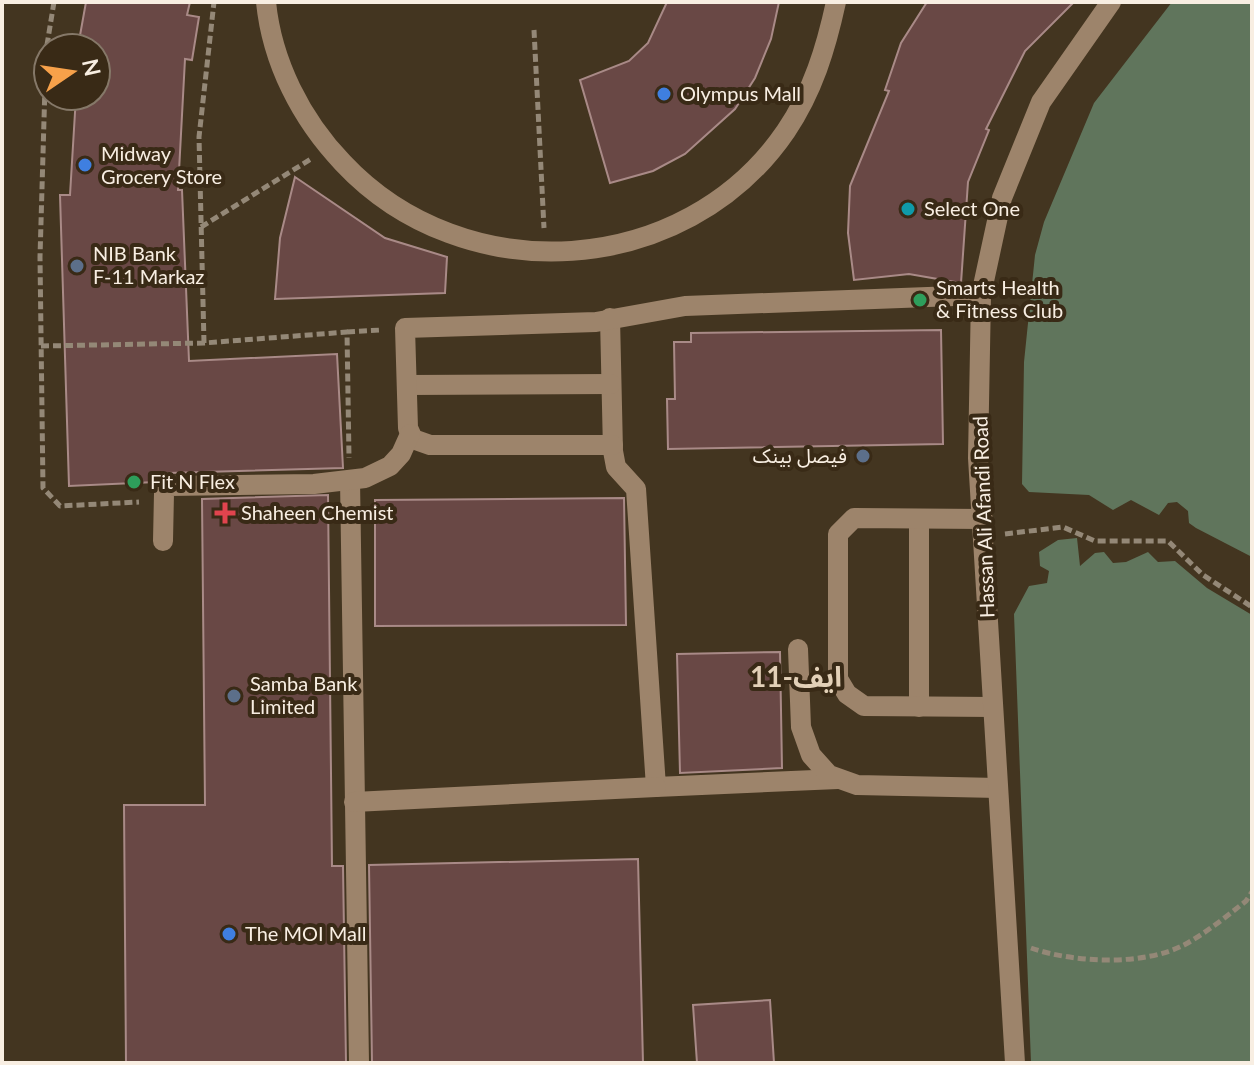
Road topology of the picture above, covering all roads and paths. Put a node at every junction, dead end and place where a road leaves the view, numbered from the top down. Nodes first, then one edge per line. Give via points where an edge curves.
1 (54, 2) edge
2 (214, 2) edge
3 (266, 2) edge
4 (836, 2) edge
5 (1111, 2) edge
6 (534, 30) dead end
7 (329, 148) junction
8 (201, 227) junction
9 (545, 254) junction
10 (981, 295) junction
11 (610, 318) junction
12 (405, 328) junction
13 (347, 332) junction
14 (204, 343) junction
15 (41, 346) junction
16 (611, 384) junction
17 (408, 385) junction
18 (410, 434) junction
19 (613, 445) junction
20 (350, 480) junction
21 (153, 501) dead end
22 (919, 519) junction
23 (983, 529) junction
24 (163, 541) dead end
25 (1252, 607) edge
26 (798, 649) dead end
27 (919, 707) junction
28 (993, 707) junction
29 (838, 779) junction
30 (656, 787) junction
31 (998, 788) junction
32 (354, 802) junction
33 (1252, 892) edge
34 (1007, 941) junction
35 (359, 1063) edge
36 (1015, 1063) edge

1 - 15 path via 46,51
2 - 8 path via 199,137
3 - 7 street via 281,67
4 - 9 street via 809,92 786,132 732,188 681,223 638,240 592,251
5 - 10 street, Hassan Ali Afandi Road via 1041,102 1002,198
6 - 9 path
7 - 8 path
7 - 9 street via 357,179 426,225 504,250
8 - 14 path
10 - 11 street via 674,306
10 - 23 street, Hassan Ali Afandi Road via 978,458
11 - 12 street
11 - 16 street
12 - 13 path
12 - 17 street
13 - 14 path
13 - 20 path
14 - 15 path
15 - 21 path via 43,488 60,506
16 - 17 street
16 - 19 street
17 - 18 street
18 - 19 street via 430,445
18 - 20 street via 390,466
19 - 30 street via 616,467 636,489
20 - 24 street via 174,484 164,493
20 - 32 street
22 - 23 street
22 - 27 street
22 - 27 street via 854,518 838,534 838,679 864,706
23 - 25 path via 1050,526 1095,541 1168,541 1203,575
23 - 28 street, Hassan Ali Afandi Road
26 - 29 street via 801,727 816,763
27 - 28 street
28 - 31 street, Hassan Ali Afandi Road
29 - 30 street
29 - 31 street via 857,785
30 - 32 street
31 - 34 street, Hassan Ali Afandi Road
32 - 35 street
33 - 34 path via 1184,945 1150,955 1063,958
34 - 36 street, Hassan Ali Afandi Road

